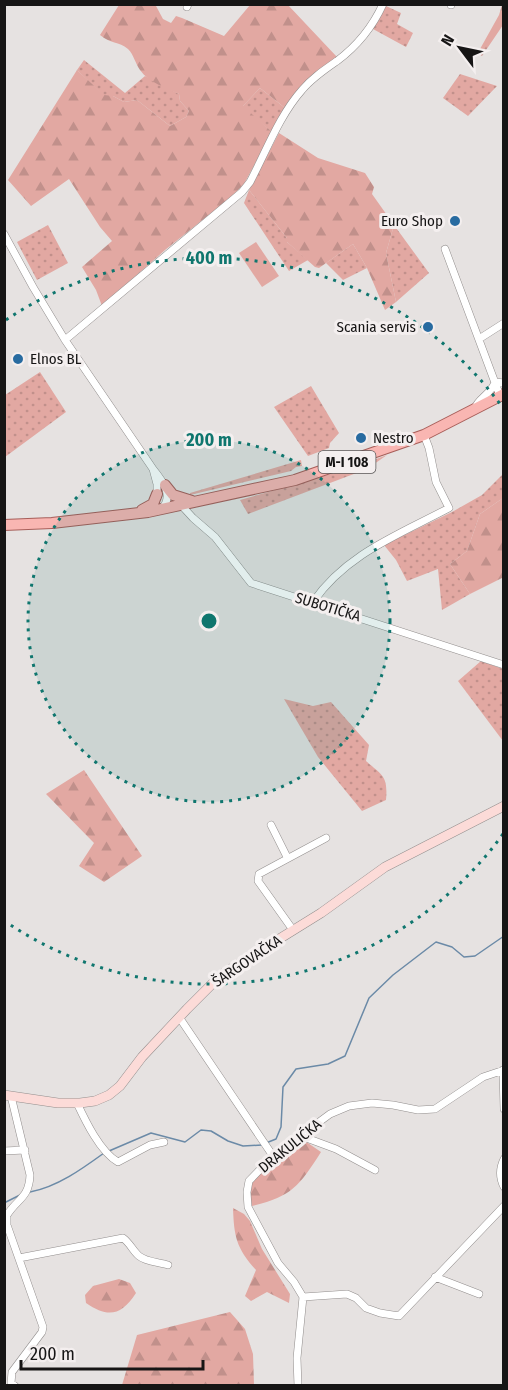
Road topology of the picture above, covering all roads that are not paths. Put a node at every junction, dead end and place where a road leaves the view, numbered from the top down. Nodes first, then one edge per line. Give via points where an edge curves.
1 (383, 4) edge
2 (4, 234) edge
3 (445, 249) dead end
4 (504, 323) edge
5 (479, 339) junction
6 (65, 340) junction
7 (495, 382) junction
8 (504, 383) edge
9 (502, 395) edge
10 (474, 410) junction
11 (424, 435) junction
12 (153, 469) junction
13 (161, 490) junction
14 (207, 500) junction
15 (182, 506) junction
16 (162, 510) junction
17 (129, 514) junction
18 (4, 525) edge
19 (313, 602) junction
20 (504, 665) edge
21 (504, 806) edge
22 (271, 825) dead end
23 (326, 838) dead end
24 (287, 858) junction
25 (293, 930) junction
26 (179, 1017) junction
27 (503, 1070) edge
28 (8, 1095) edge
29 (77, 1103) junction
30 (504, 1109) edge
31 (301, 1136) junction
32 (164, 1142) dead end
33 (4, 1150) edge
34 (25, 1150) junction
35 (273, 1156) junction
36 (504, 1159) edge
37 (375, 1170) dead end
38 (504, 1187) edge
39 (504, 1206) edge
40 (19, 1258) junction
41 (168, 1265) dead end
42 (435, 1277) junction
43 (479, 1294) dead end
44 (303, 1297) junction
45 (15, 1386) edge
46 (298, 1386) edge

1 - 6 street via 357,43 292,102 242,192
2 - 6 street
3 - 5 street
4 - 5 street
5 - 7 street
6 - 12 street
7 - 8 street
7 - 9 street
7 - 10 street
9 - 10 main road, M-I 108
10 - 11 main road, M-I 108
11 - 14 main road, M-I 108 via 295,480
11 - 19 street via 436,482 448,508 350,562
12 - 13 street
12 - 13 street
13 - 14 main road via 188,501
13 - 16 street via 158,506
13 - 16 street via 167,500
13 - 17 main road via 149,507
14 - 15 main road, M-I 108
15 - 16 main road, M-I 108
15 - 19 street, SUBOTIČKA via 215,537 251,583
16 - 17 main road, M-I 108
17 - 18 main road, M-I 108
19 - 20 street, SUBOTIČKA
21 - 25 street, ŠARGOVAČKA via 385,867
22 - 24 street
23 - 24 street
24 - 25 street via 259,874 258,880
25 - 26 street, ŠARGOVAČKA via 222,975
26 - 29 street, ŠARGOVAČKA via 120,1086 95,1101
26 - 35 street
27 - 30 street
27 - 31 street, DRAKULIĆKA via 483,1077 435,1109 372,1103 349,1106 330,1114
28 - 29 street, ŠARGOVAČKA
28 - 34 street
29 - 32 street via 87,1124 117,1162
31 - 35 street, DRAKULIĆKA
31 - 37 street
33 - 34 street
34 - 40 street via 30,1187 7,1215
35 - 44 street, DRAKULIĆKA via 249,1181 248,1207 278,1263
36 - 38 street via 500,1178
39 - 42 street
40 - 41 street via 123,1238 143,1259
40 - 45 street via 43,1327 12,1372 11,1383
42 - 43 street
42 - 44 street via 399,1316 366,1308 347,1294
44 - 46 street

